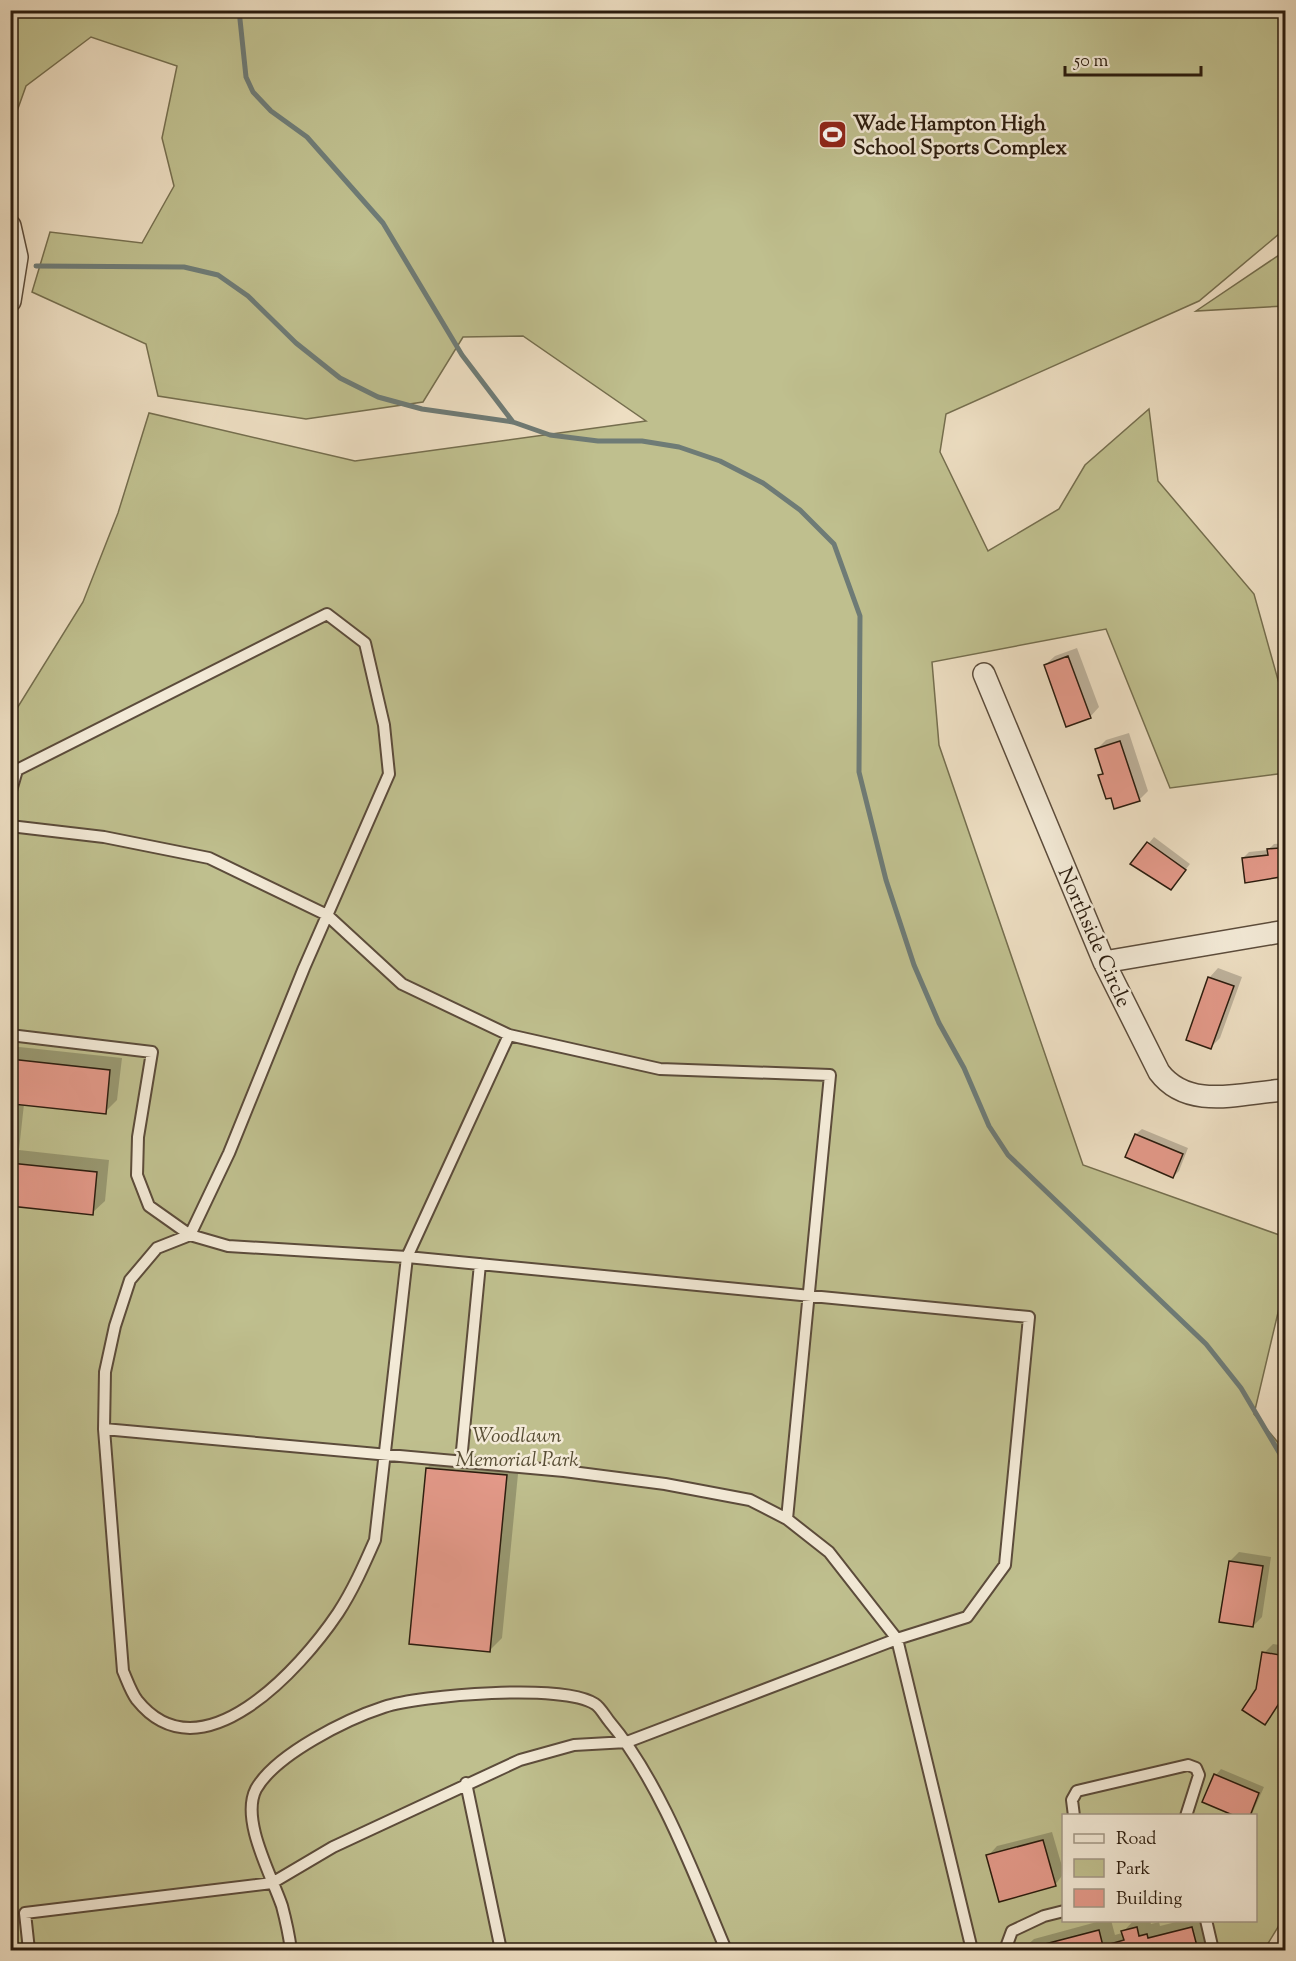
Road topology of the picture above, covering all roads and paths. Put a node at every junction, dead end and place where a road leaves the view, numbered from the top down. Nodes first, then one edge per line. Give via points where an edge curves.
1 (10, 226) edge
2 (10, 301) edge
3 (984, 674) dead end
4 (10, 794) edge
5 (10, 826) edge
6 (327, 915) junction
7 (1286, 931) edge
8 (1104, 962) junction
9 (10, 1035) edge
10 (508, 1035) junction
11 (1286, 1090) edge
12 (190, 1235) junction
13 (407, 1257) junction
14 (480, 1264) junction
15 (807, 1295) junction
16 (104, 1429) junction
17 (384, 1456) junction
18 (461, 1461) junction
19 (788, 1518) junction
20 (897, 1639) junction
21 (627, 1742) junction
22 (466, 1783) junction
23 (1074, 1814) edge
24 (1186, 1814) edge
25 (273, 1883) junction
26 (1062, 1912) edge
27 (1206, 1922) edge
28 (29, 1950) edge
29 (291, 1950) edge
30 (501, 1950) edge
31 (726, 1950) edge
32 (972, 1950) edge
33 (1005, 1950) edge
34 (1213, 1950) edge

1 - 2 street via 17,257
3 - 8 street, Northside Circle
4 - 6 lane via 17,770 327,614 366,643 384,725 389,774
5 - 6 lane via 104,837 209,858
6 - 10 lane via 402,984
6 - 12 lane via 229,1153
7 - 8 street
8 - 11 street, Northside Circle via 1152,1060 1173,1086 1193,1095 1211,1097
9 - 12 lane via 152,1052 138,1137 137,1175 149,1206
10 - 13 lane
10 - 15 lane via 660,1069 830,1075
12 - 13 lane via 228,1246
12 - 16 lane via 157,1248 130,1280 105,1372
13 - 14 lane
13 - 17 lane
14 - 15 lane
14 - 18 lane
15 - 19 lane
15 - 20 lane via 1029,1317 1005,1565 968,1617
16 - 17 lane
16 - 17 lane via 123,1671 136,1699 155,1717 179,1727 205,1728 245,1711 281,1681 338,1613 375,1540
17 - 18 lane
18 - 19 lane via 664,1484 750,1500
19 - 20 lane via 830,1552
20 - 21 lane
20 - 32 lane
21 - 22 lane via 574,1744 520,1760
21 - 25 lane via 595,1704 563,1694 465,1695 385,1706 302,1746 277,1765 256,1790 253,1826
21 - 31 lane via 682,1845
22 - 25 lane via 333,1847
22 - 30 lane
23 - 24 lane via 1072,1800 1077,1791 1188,1765 1196,1768 1199,1775
25 - 28 lane via 25,1913
25 - 29 lane
26 - 33 lane via 1012,1931
27 - 34 lane

